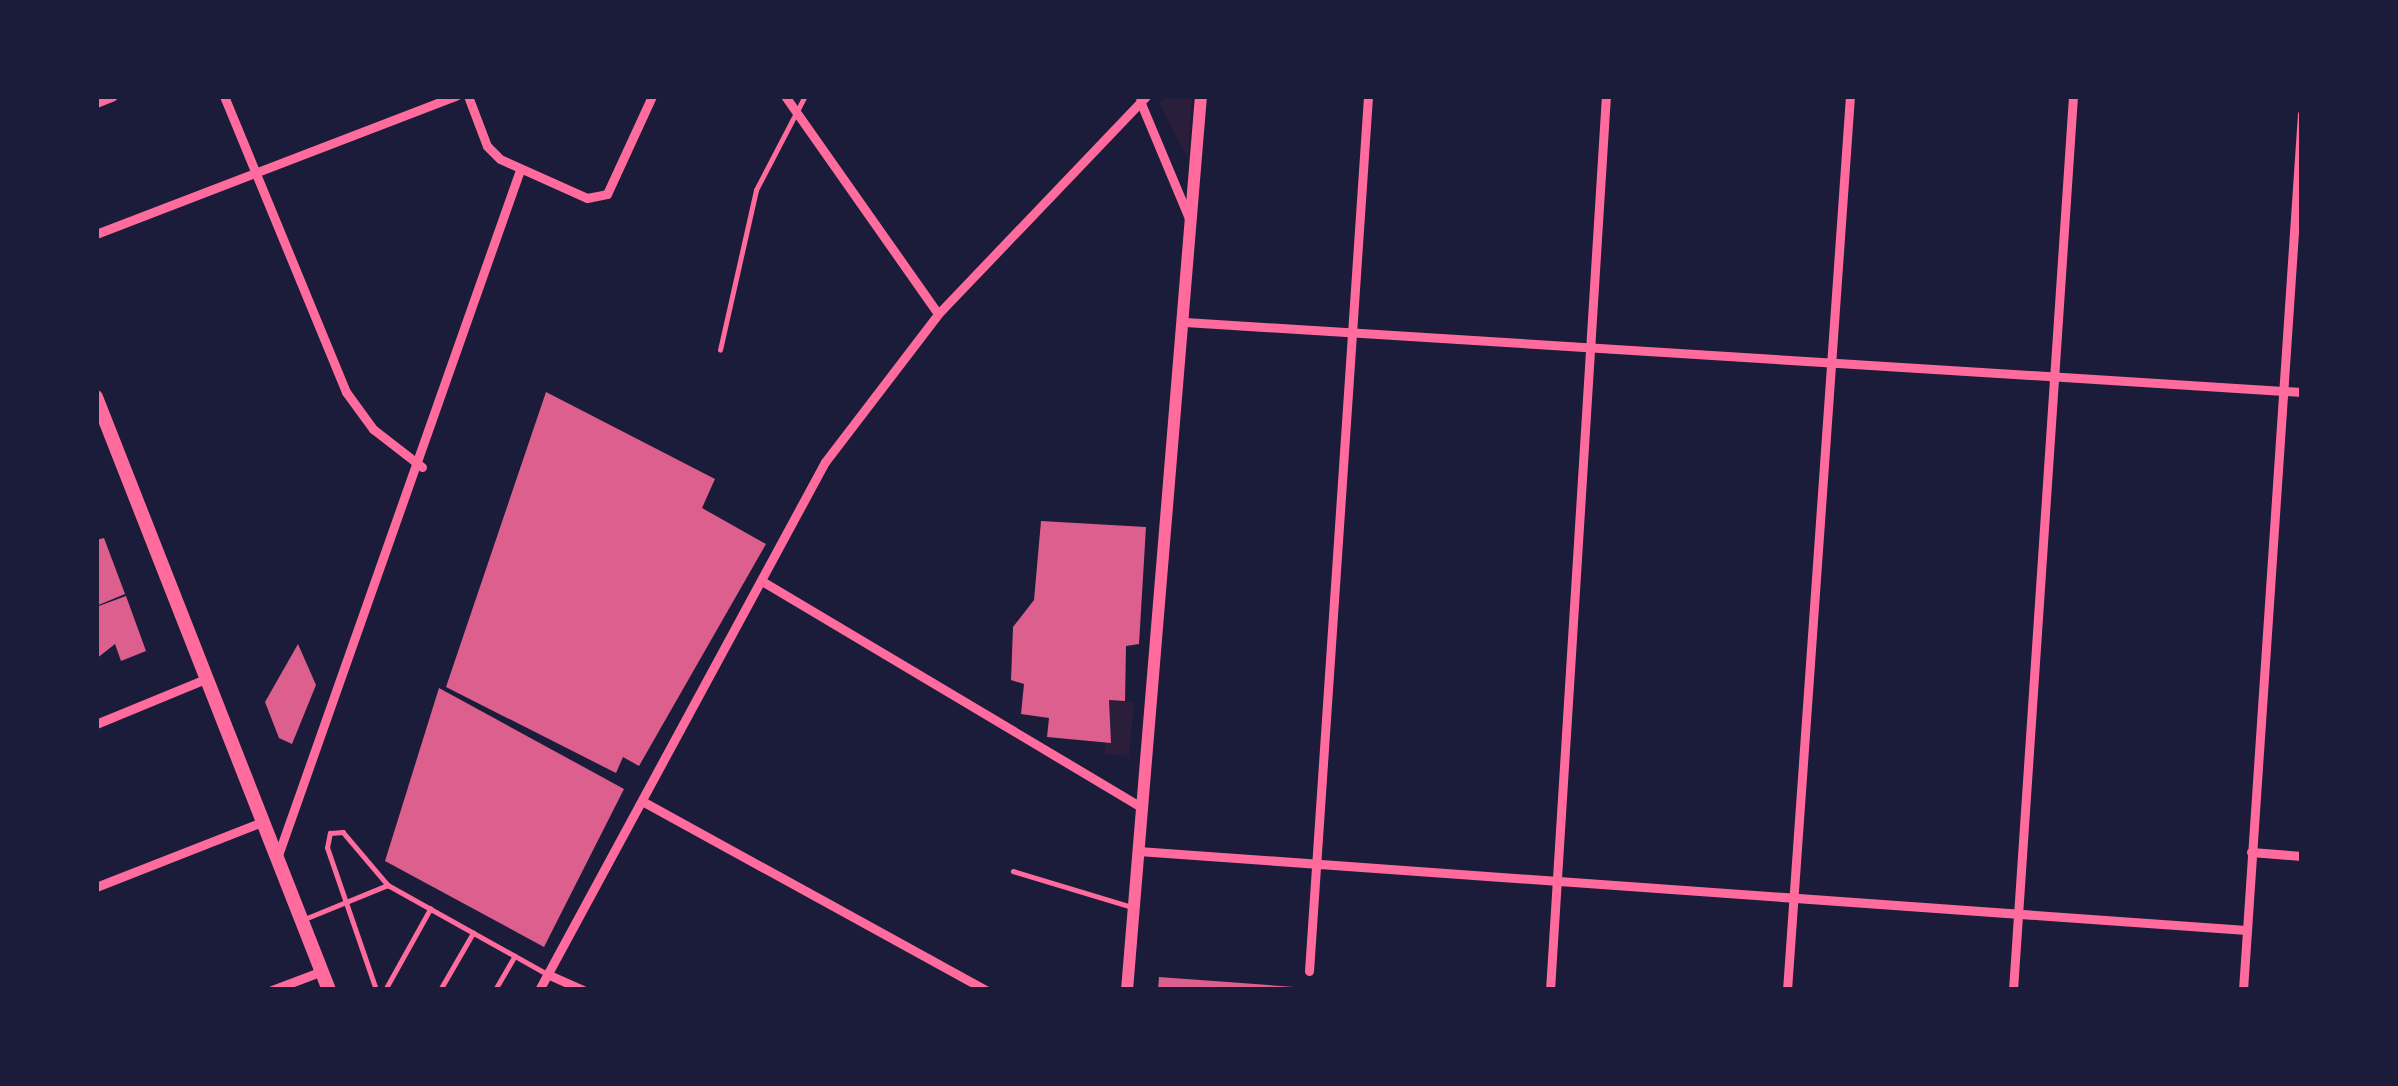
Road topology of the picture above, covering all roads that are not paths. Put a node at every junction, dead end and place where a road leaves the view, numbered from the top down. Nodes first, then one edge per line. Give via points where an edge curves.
1 (113, 96) edge
2 (224, 96) edge
3 (456, 96) edge
4 (468, 96) edge
5 (652, 96) edge
6 (785, 96) edge
7 (805, 96) edge
8 (1201, 96) edge
9 (1368, 96) edge
10 (1606, 96) edge
11 (1850, 96) edge
12 (2073, 96) edge
13 (1142, 98) edge
14 (96, 103) edge
15 (795, 110) junction
16 (2302, 114) edge
17 (520, 170) junction
18 (256, 173) junction
19 (1190, 222) junction
20 (96, 234) edge
21 (938, 314) junction
22 (1185, 322) junction
23 (1353, 332) junction
24 (1588, 346) junction
25 (720, 350) dead end
26 (1830, 365) junction
27 (2054, 379) junction
28 (2278, 391) junction
29 (2302, 392) edge
30 (96, 397) edge
31 (422, 466) junction
32 (762, 580) junction
33 (203, 680) junction
34 (96, 724) edge
35 (642, 801) junction
36 (1141, 807) junction
37 (262, 822) junction
38 (1138, 851) junction
39 (2251, 852) junction
40 (2302, 856) edge
41 (277, 858) junction
42 (1316, 863) junction
43 (1013, 871) dead end
44 (1557, 880) junction
45 (388, 885) junction
46 (96, 887) edge
47 (1793, 897) junction
48 (347, 905) junction
49 (1134, 908) junction
50 (430, 909) junction
51 (2019, 913) junction
52 (302, 919) junction
53 (2246, 930) junction
54 (473, 933) junction
55 (515, 956) junction
56 (322, 971) junction
57 (1309, 971) dead end
58 (548, 974) junction
59 (272, 990) edge
60 (329, 990) edge
61 (380, 990) edge
62 (440, 990) edge
63 (494, 990) edge
64 (539, 990) edge
65 (583, 990) edge
66 (986, 990) edge
67 (1127, 990) edge
68 (1550, 990) edge
69 (1787, 990) edge
70 (2014, 990) edge
71 (2243, 990) edge

1 - 14 street
2 - 18 street
3 - 18 street
4 - 17 street via 487,146
5 - 17 street via 607,194 587,198
6 - 15 street
7 - 15 lane
8 - 19 street
9 - 23 street
10 - 24 street
11 - 26 street
12 - 27 street
13 - 19 street
13 - 21 street
15 - 21 street
15 - 25 lane via 756,190
16 - 28 street
17 - 31 street
18 - 20 street
18 - 31 street via 346,392 373,429
19 - 22 street
21 - 32 street via 825,462
22 - 23 street
22 - 36 street
23 - 24 street
23 - 42 street
24 - 26 street
24 - 44 street
26 - 27 street
26 - 47 street
27 - 28 street
27 - 51 street
28 - 29 street
28 - 39 street
30 - 33 main road
31 - 41 street
32 - 35 street
32 - 36 street
33 - 34 street
33 - 37 main road
35 - 58 street
35 - 66 street
36 - 38 street
37 - 41 main road
37 - 46 street
38 - 42 street
38 - 49 street
39 - 40 street
39 - 53 street
41 - 52 main road
42 - 44 street
42 - 57 street
43 - 49 lane
44 - 47 street
44 - 68 street
45 - 48 lane
45 - 48 lane via 343,832 330,833 327,848
45 - 50 lane
47 - 51 street
47 - 69 street
48 - 52 lane
48 - 61 lane
49 - 67 street
50 - 54 lane
50 - 61 lane
51 - 53 street
51 - 70 street
52 - 56 main road
53 - 71 street
54 - 55 lane
54 - 62 lane
55 - 58 lane
55 - 63 lane
56 - 59 street
56 - 60 main road
58 - 64 street
58 - 65 street

